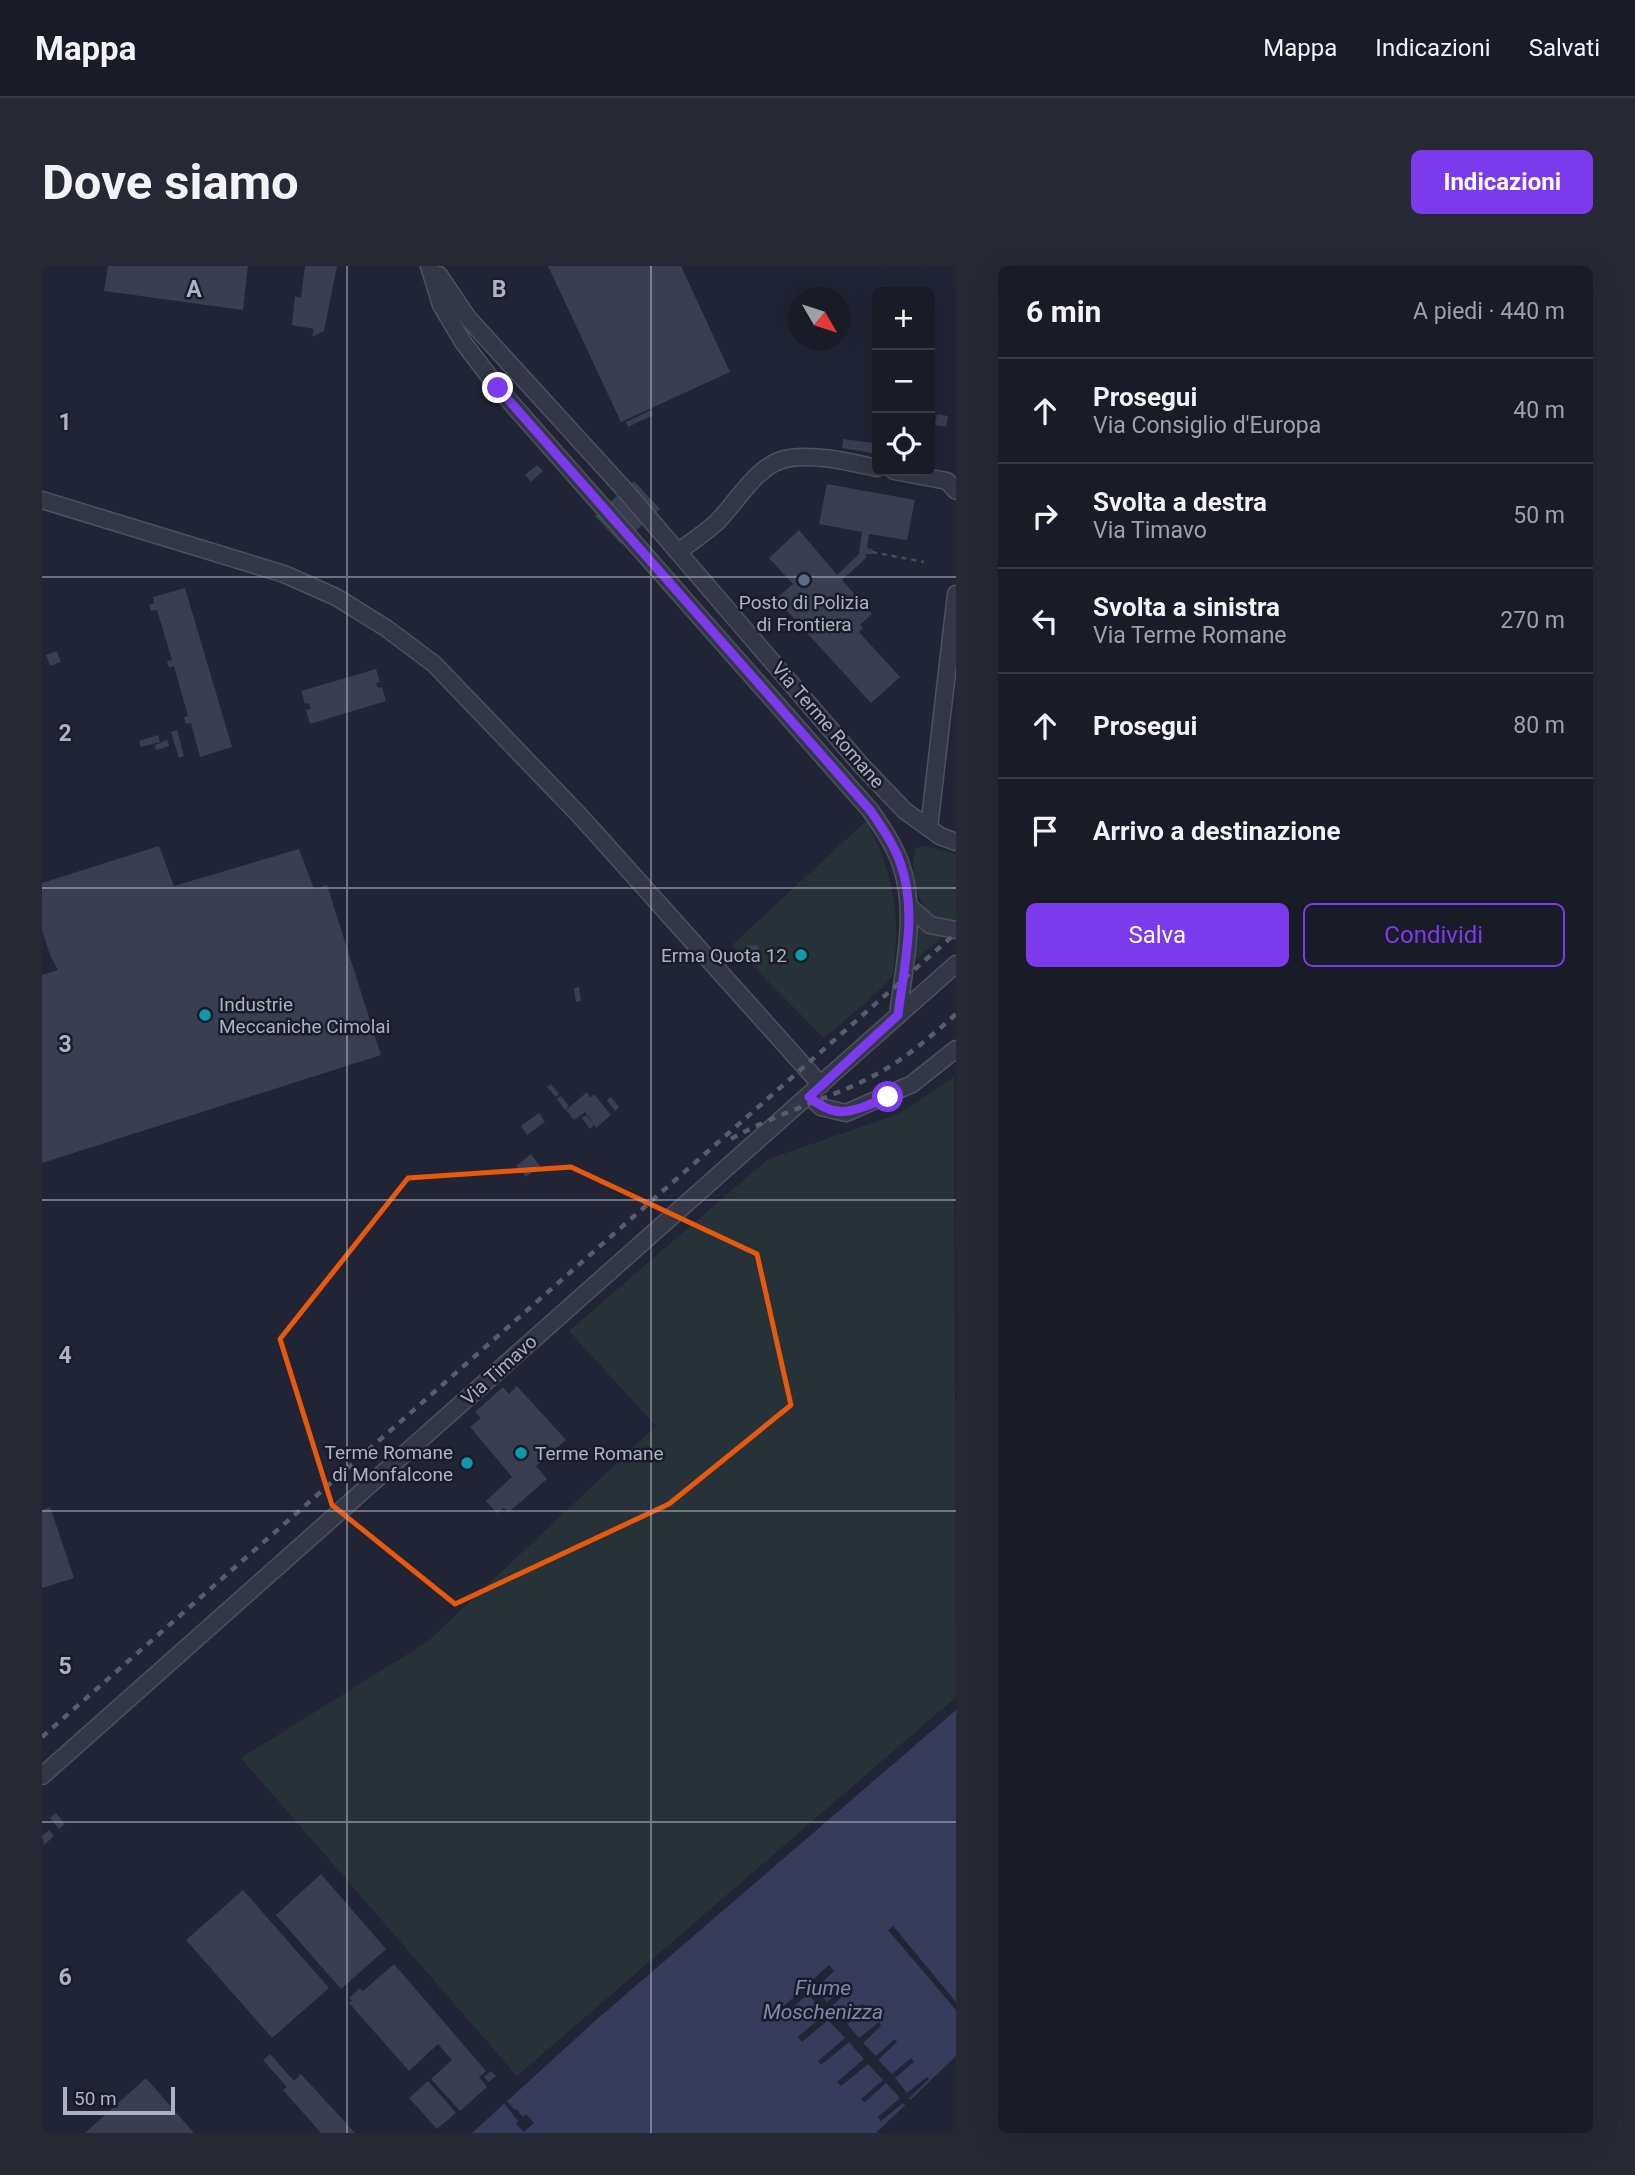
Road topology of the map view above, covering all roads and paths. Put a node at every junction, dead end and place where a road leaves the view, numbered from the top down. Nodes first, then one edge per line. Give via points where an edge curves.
1 (432, 266) edge
2 (872, 467) edge
3 (920, 476) edge
4 (956, 491) edge
5 (42, 500) edge
6 (678, 552) junction
7 (872, 552) dead end
8 (924, 562) dead end
9 (956, 594) edge
10 (929, 828) junction
11 (956, 842) edge
12 (909, 906) junction
13 (956, 930) edge
14 (956, 964) edge
15 (898, 1015) junction
16 (956, 1049) edge
17 (821, 1085) junction
18 (809, 1097) junction
19 (42, 1776) edge

1 - 6 street, Via Terme Romane via 468,318
1 - 12 street, Via Terme Romane via 441,305 498,388 870,810 901,863
2 - 6 street via 827,458 788,458 768,468 717,522
3 - 4 street via 947,481
5 - 17 street via 285,574 336,597 434,664 522,754
6 - 10 street, Via Terme Romane via 861,765 905,811
7 - 8 path
9 - 10 street
10 - 11 street, Via Terme Romane
12 - 13 street via 930,925
12 - 15 street, Via Terme Romane
14 - 15 street, Via Timavo
15 - 17 street, Via Timavo
16 - 18 street via 912,1084 846,1113 821,1107
17 - 18 street, Via Timavo
18 - 19 street, Via Timavo

